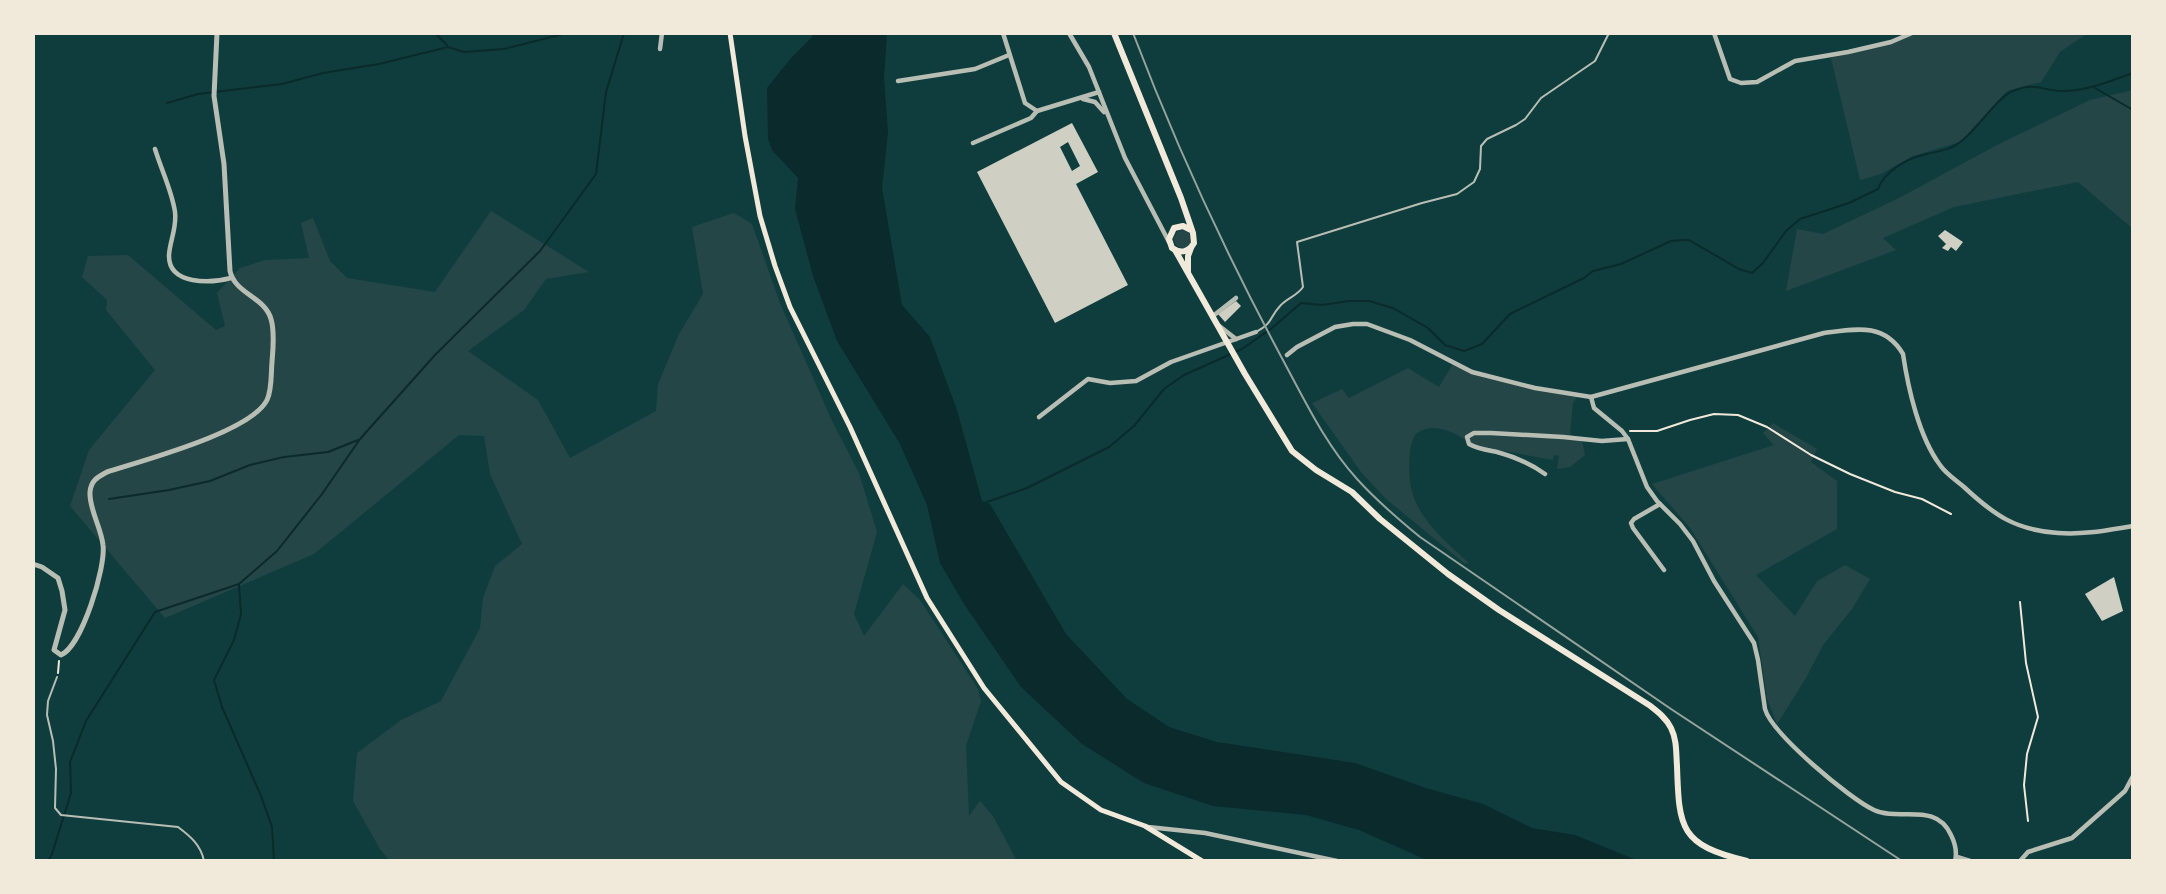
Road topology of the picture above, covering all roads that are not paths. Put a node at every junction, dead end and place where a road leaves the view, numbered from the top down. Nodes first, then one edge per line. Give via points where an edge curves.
1 (217, 33) edge
2 (662, 33) edge
3 (730, 33) edge
4 (1003, 33) edge
5 (1069, 33) edge
6 (1114, 33) edge
7 (1609, 33) edge
8 (1714, 33) edge
9 (1912, 33) edge
10 (660, 49) dead end
11 (1009, 55) junction
12 (898, 81) dead end
13 (1099, 92) junction
14 (1082, 99) junction
15 (1037, 111) junction
16 (1109, 119) junction
17 (973, 143) dead end
18 (155, 149) dead end
19 (1181, 198) junction
20 (1158, 223) junction
21 (1176, 227) junction
22 (1191, 230) junction
23 (1169, 242) junction
24 (1191, 248) junction
25 (1175, 250) junction
26 (1188, 273) junction
27 (231, 278) junction
28 (1236, 298) dead end
29 (1213, 316) junction
30 (1218, 325) junction
31 (1256, 332) joint
32 (1236, 339) junction
33 (1227, 342) junction
34 (1287, 355) dead end
35 (1591, 397) junction
36 (1039, 417) dead end
37 (1628, 439) junction
38 (1545, 474) dead end
39 (1660, 504) junction
40 (2133, 526) edge
41 (33, 564) edge
42 (1664, 570) dead end
43 (57, 677) road end
44 (2133, 776) edge
45 (1145, 827) junction
46 (1956, 859) edge
47 (204, 861) edge
48 (1202, 861) edge
49 (1337, 861) edge
50 (1747, 861) edge
51 (1970, 861) edge
52 (2020, 861) edge

1 - 27 street via 214,96 224,164
2 - 10 street
3 - 45 main road via 760,216 775,267 927,598 984,688 1061,782 1101,810
4 - 11 street
5 - 13 street
6 - 19 main road
7 - 31 lane via 1595,61 1541,98 1525,119 1487,139 1481,146 1474,182 1457,194 1297,242 1303,286 1280,305 1269,325
8 - 9 street via 1730,79 1741,83 1757,82 1795,61 1859,50
11 - 12 street via 975,69
11 - 15 street via 1025,103
13 - 14 street
13 - 16 street
14 - 15 street
14 - 16 street via 1095,102
15 - 17 street via 1031,118
16 - 20 street
18 - 27 street via 175,211 171,266 192,281
19 - 21 main road via 1183,208
19 - 22 main road
20 - 21 street via 1163,228
20 - 23 street
21 - 22 main road
21 - 23 main road
22 - 24 main road via 1195,239
23 - 25 main road
24 - 25 main road
24 - 26 main road
25 - 26 main road
26 - 29 main road
27 - 41 street via 264,306 271,318 269,397 260,411 209,437 94,480 91,501 103,559 95,592 66,654 54,650 65,610 58,578
28 - 29 street
29 - 30 main road
30 - 32 street
30 - 33 main road
31 - 32 street
32 - 33 street
33 - 36 street via 1171,362 1136,381 1088,379
33 - 50 main road via 1292,451 1352,492 1458,581 1664,717 1676,747 1679,812 1687,831 1701,845
34 - 35 street via 1335,327 1367,324 1472,372
35 - 37 street via 1594,408
35 - 40 street via 1824,333 1878,332 1896,343 1903,354 1922,427 1941,466 2001,519 2055,533 2084,534
37 - 38 street via 1491,433 1466,437 1478,449 1513,456
37 - 39 street via 1647,487
39 - 42 street via 1631,523
39 - 46 street via 1693,541 1754,643 1767,717 1776,729 1874,810 1916,813 1941,822 1950,832
43 - 47 lane via 47,715 56,769 55,808 61,815 178,827 190,835
44 - 52 street via 2125,791 2072,838 2028,852
45 - 48 main road
45 - 49 street via 1205,833
46 - 51 street

